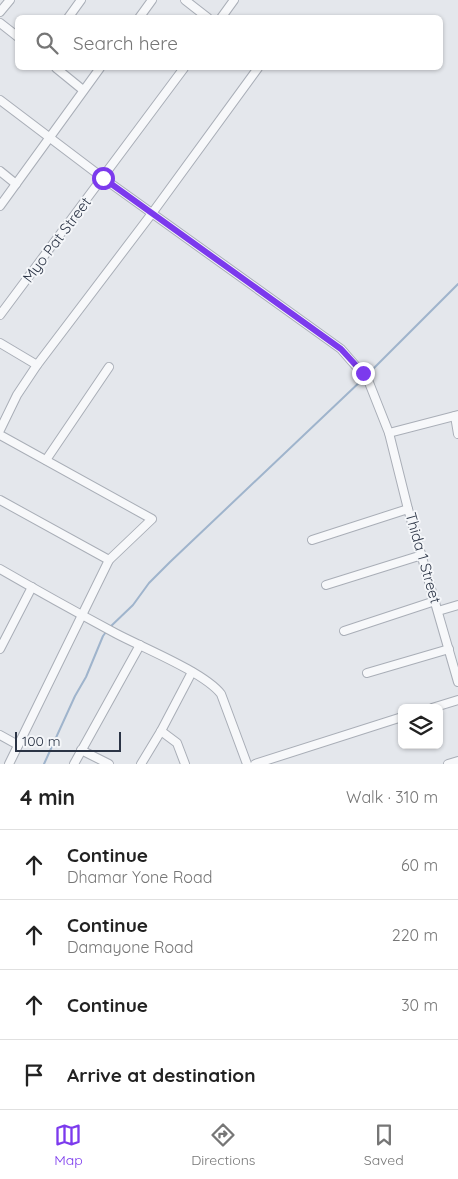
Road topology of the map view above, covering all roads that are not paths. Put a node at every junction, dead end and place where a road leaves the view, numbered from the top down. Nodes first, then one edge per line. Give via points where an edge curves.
1 (10, 0) edge
2 (81, 0) edge
3 (152, 0) edge
4 (185, 0) edge
5 (234, 0) edge
6 (0, 12) edge
7 (70, 15) edge
8 (141, 15) edge
9 (204, 15) edge
10 (223, 15) edge
11 (0, 23) edge
12 (15, 34) edge
13 (58, 70) edge
14 (98, 70) edge
15 (183, 70) edge
16 (257, 70) edge
17 (83, 90) junction
18 (0, 100) edge
19 (50, 138) junction
20 (0, 170) edge
21 (103, 178) junction
22 (16, 184) junction
23 (0, 206) edge
24 (153, 212) junction
25 (0, 315) edge
26 (0, 343) edge
27 (37, 365) junction
28 (108, 367) dead end
29 (457, 416) edge
30 (0, 430) edge
31 (389, 434) junction
32 (458, 434) edge
33 (0, 435) edge
34 (46, 460) junction
35 (0, 500) edge
36 (408, 509) junction
37 (312, 540) dead end
38 (422, 555) junction
39 (109, 560) junction
40 (0, 569) edge
41 (326, 585) dead end
42 (32, 587) junction
43 (435, 601) junction
44 (458, 605) edge
45 (438, 611) junction
46 (82, 616) junction
47 (344, 631) dead end
48 (2, 640) edge
49 (140, 645) junction
50 (0, 649) edge
51 (449, 649) junction
52 (192, 672) junction
53 (366, 674) dead end
54 (458, 682) edge
55 (458, 700) edge
56 (443, 705) edge
57 (398, 719) edge
58 (161, 731) junction
59 (0, 735) edge
60 (18, 745) junction
61 (80, 750) junction
62 (458, 761) edge
63 (9, 764) edge
64 (74, 764) edge
65 (109, 764) edge
66 (141, 764) edge
67 (185, 764) edge
68 (247, 764) edge
69 (254, 764) edge
70 (448, 764) edge

1 - 6 street
2 - 7 street
3 - 8 street
4 - 9 street
5 - 10 street
11 - 12 street
13 - 17 street
14 - 17 street
15 - 21 street, Myo Pat Street
16 - 24 street
17 - 19 street
18 - 19 street
19 - 21 street
19 - 22 street
20 - 22 street
21 - 24 street
21 - 25 street, Myo Pat Street
22 - 23 street
24 - 27 street
24 - 31 street, Thida 1 Street via 341,349 365,376
26 - 27 street
27 - 30 street via 17,395
28 - 34 street
29 - 31 street
29 - 32 street
31 - 36 street, Thida 1 Street
33 - 34 street
34 - 39 street via 152,519
35 - 39 street
36 - 37 street
36 - 38 street, Thida 1 Street
38 - 41 street
38 - 43 street, Thida 1 Street
39 - 46 street
40 - 42 street
42 - 46 street
42 - 48 street
43 - 45 street, Thida 1 Street
43 - 47 street
44 - 45 street
45 - 51 street, Thida 1 Street
46 - 49 street
46 - 60 street
48 - 50 street
49 - 52 street
49 - 61 street
51 - 53 street
51 - 54 street, Thida 1 Street
52 - 58 street
52 - 68 street via 216,687 221,694
55 - 56 street
57 - 69 street
58 - 66 street
58 - 67 street via 177,743
59 - 60 street
60 - 63 street
61 - 64 street
61 - 65 street
62 - 70 street

